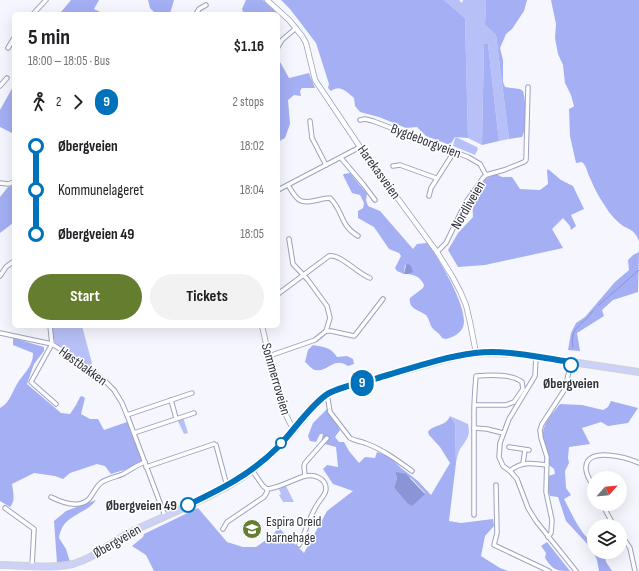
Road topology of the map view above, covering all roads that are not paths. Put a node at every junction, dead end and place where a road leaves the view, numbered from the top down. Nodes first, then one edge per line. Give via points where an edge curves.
1 (46, 0) edge
2 (267, 0) edge
3 (206, 5) dead end
4 (35, 12) edge
5 (197, 12) edge
6 (279, 12) edge
7 (280, 13) edge
8 (296, 28) junction
9 (12, 41) edge
10 (280, 44) edge
11 (8, 48) dead end
12 (7, 78) dead end
13 (0, 86) edge
14 (528, 87) dead end
15 (360, 120) dead end
16 (310, 121) dead end
17 (360, 147) junction
18 (454, 152) junction
19 (341, 158) junction
20 (326, 165) junction
21 (393, 166) dead end
22 (486, 175) junction
23 (436, 178) junction
24 (0, 183) edge
25 (12, 183) edge
26 (288, 185) junction
27 (280, 189) edge
28 (429, 196) dead end
29 (375, 200) dead end
30 (358, 236) dead end
31 (289, 240) dead end
32 (437, 252) junction
33 (12, 262) edge
34 (303, 274) junction
35 (0, 276) edge
36 (370, 278) dead end
37 (280, 292) edge
38 (383, 300) dead end
39 (50, 328) edge
40 (262, 328) edge
41 (326, 332) junction
42 (0, 333) edge
43 (52, 344) junction
44 (476, 353) junction
45 (269, 356) junction
46 (536, 357) junction
47 (571, 362) junction
48 (639, 372) edge
49 (192, 393) dead end
50 (327, 394) junction
51 (171, 400) junction
52 (56, 404) dead end
53 (474, 405) junction
54 (194, 413) dead end
55 (126, 415) junction
56 (176, 418) junction
57 (474, 428) junction
58 (294, 430) junction
59 (134, 432) junction
60 (503, 433) junction
61 (327, 438) dead end
62 (509, 447) dead end
63 (145, 462) junction
64 (523, 463) junction
65 (639, 463) edge
66 (547, 465) junction
67 (146, 467) junction
68 (252, 470) junction
69 (412, 471) dead end
70 (510, 471) junction
71 (587, 471) edge
72 (305, 476) junction
73 (496, 485) dead end
74 (227, 486) junction
75 (267, 489) junction
76 (51, 497) dead end
77 (5, 508) dead end
78 (474, 515) dead end
79 (165, 516) junction
80 (223, 529) dead end
81 (548, 537) junction
82 (627, 544) edge
83 (299, 545) dead end
84 (0, 566) edge
85 (31, 568) edge
86 (53, 569) edge
87 (549, 571) edge
88 (576, 571) edge
89 (635, 571) edge

1 - 4 street
2 - 6 street, Harekasveien
3 - 5 street
7 - 8 street, Harekasveien
8 - 10 street
8 - 17 street, Harekasveien via 306,42 315,80
9 - 11 street
12 - 13 street
14 - 22 street, Nordliveien via 526,160
15 - 18 street, Bygdeborgveien via 373,120
16 - 20 street via 312,138
17 - 19 street
17 - 32 street, Harekasveien
18 - 22 street, Bygdeborgveien via 475,160
18 - 23 street
19 - 20 street
19 - 29 street
20 - 26 street
21 - 23 street via 400,165
22 - 32 street, Nordliveien via 466,202 446,244
23 - 28 street
24 - 25 street
26 - 27 street
26 - 30 street via 301,201 330,198 346,227
31 - 34 street via 293,264
32 - 44 street, Harekasveien via 460,291
33 - 35 street
34 - 36 street via 332,255
34 - 37 street
34 - 41 street via 329,310
38 - 41 street via 354,336
39 - 43 street
40 - 45 street, Sommerroveien
41 - 45 street via 315,340
42 - 43 street, Høstbakken
43 - 52 street via 31,382
43 - 55 street, Høstbakken via 106,382 118,397
44 - 46 main road, Øbergveien
44 - 50 main road, Øbergveien via 424,365
45 - 58 street, Sommerroveien via 286,418
46 - 47 main road, Øbergveien
46 - 60 street via 534,379
47 - 48 main road, Øbergveien
47 - 66 street via 565,389 540,427
49 - 51 street
50 - 58 main road, Øbergveien
50 - 69 street via 330,412 350,438 387,453
51 - 55 street
51 - 56 street
53 - 53 street via 476,376 495,375 522,382 523,389 514,402 506,405
53 - 57 street
54 - 56 street
55 - 59 street, Høstbakken
56 - 59 street
57 - 60 street
57 - 78 street
58 - 68 main road, Øbergveien
59 - 63 street, Høstbakken
60 - 70 street via 499,457 503,466
61 - 72 street via 305,463
62 - 64 street via 527,450
63 - 67 street, Høstbakken
63 - 76 street via 103,482 83,502 70,504
64 - 66 street
64 - 70 street
65 - 71 street via 612,456 597,456 587,463
66 - 81 street via 546,492 552,520 551,533
67 - 74 street via 214,444
67 - 79 street, Høstbakken
68 - 74 main road, Øbergveien
68 - 75 street
70 - 81 street via 518,479 531,513
72 - 75 street
72 - 83 street via 313,475 320,478 325,483 326,491
73 - 87 street via 497,533 494,545
74 - 79 main road, Øbergveien
75 - 80 street via 264,497 227,522
77 - 85 street via 34,529
79 - 86 main road, Øbergveien via 124,536 89,558
81 - 88 street
82 - 89 street
84 - 85 main road, Øbergveien
85 - 86 main road, Øbergveien

